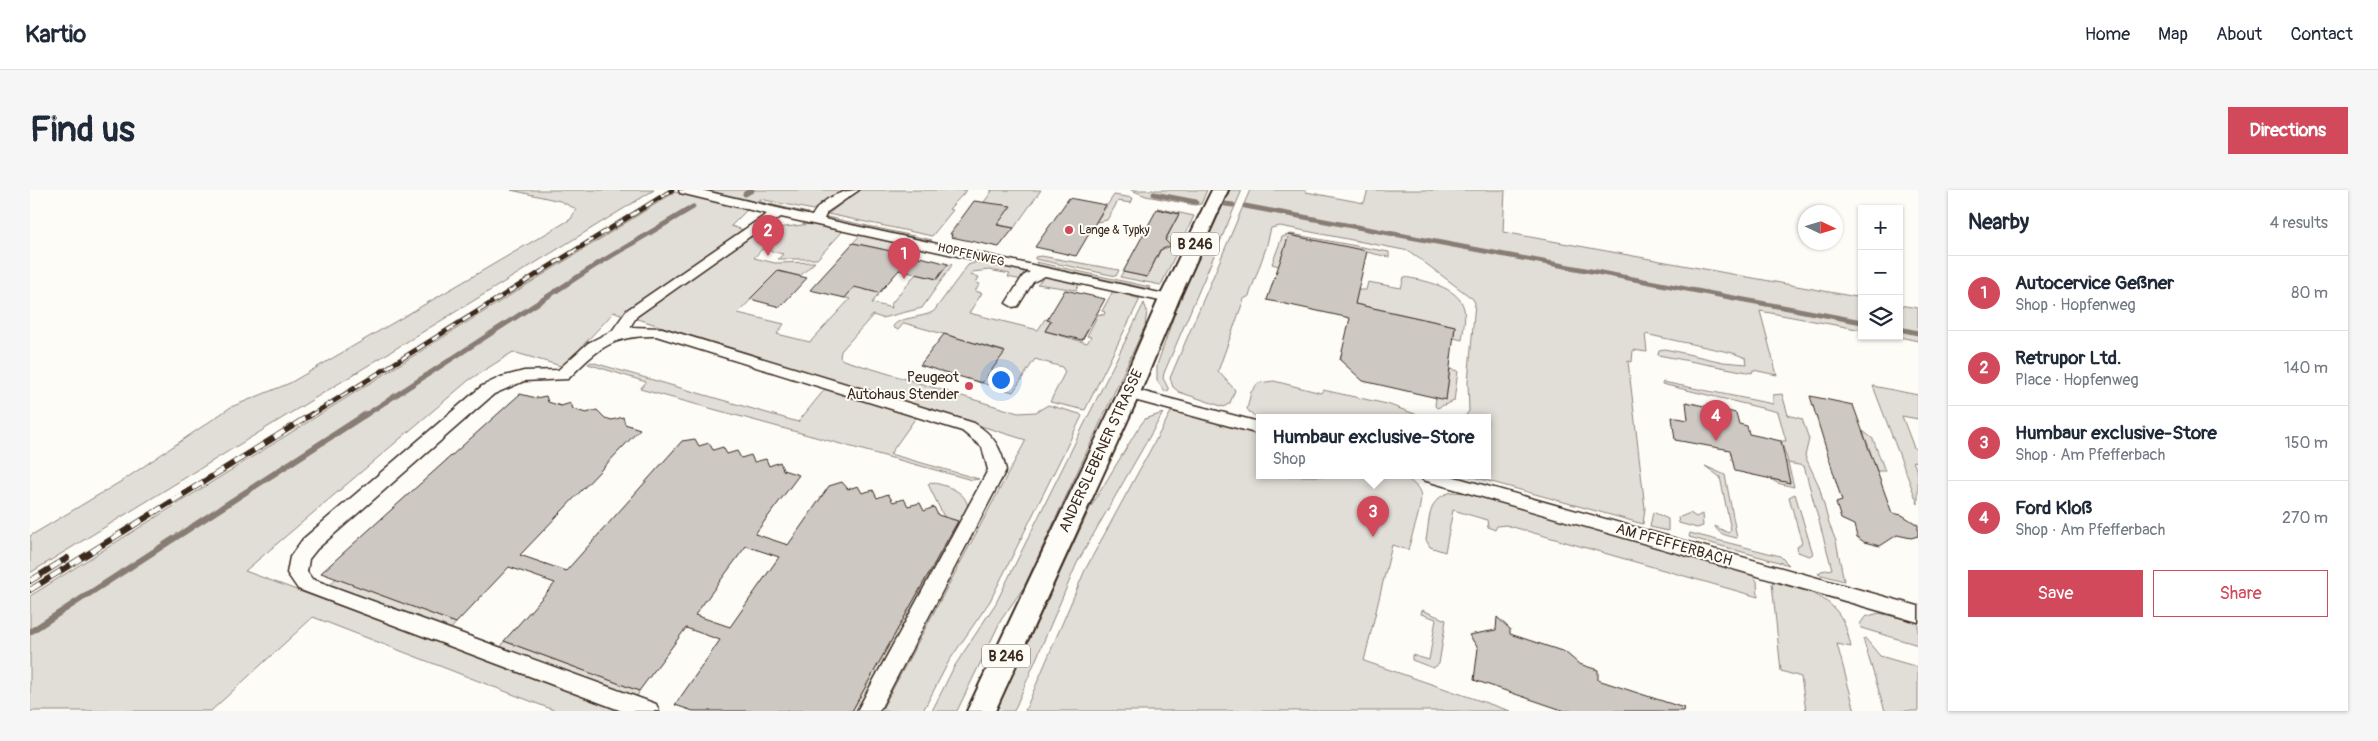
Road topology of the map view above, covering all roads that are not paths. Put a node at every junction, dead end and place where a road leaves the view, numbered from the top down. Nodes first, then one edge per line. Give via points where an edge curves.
1 (685, 190) edge
2 (853, 190) edge
3 (1220, 190) edge
4 (778, 213) junction
5 (816, 221) junction
6 (1043, 271) junction
7 (1170, 299) junction
8 (1013, 303) dead end
9 (619, 332) junction
10 (1129, 393) junction
11 (1256, 427) edge
12 (1440, 479) edge
13 (1918, 614) edge
14 (648, 711) edge
15 (868, 711) edge
16 (981, 711) edge

1 - 4 street, HOPFENWEG
2 - 5 street via 822,210
3 - 7 main road, ANDERSLEBENER STRASSE / B 246
4 - 5 street, HOPFENWEG
4 - 9 street via 632,313
5 - 6 street, HOPFENWEG
6 - 7 street, HOPFENWEG
6 - 8 street via 1028,279
7 - 10 main road, ANDERSLEBENER STRASSE / B 246
9 - 14 street via 598,342 562,375 535,373 512,378 488,390 310,544 300,557 297,573 305,584
9 - 15 street via 657,331 968,427 993,447 997,470
10 - 11 street
10 - 16 main road, ANDERSLEBENER STRASSE / B 246
12 - 13 street, AM PFEFFERBACH

